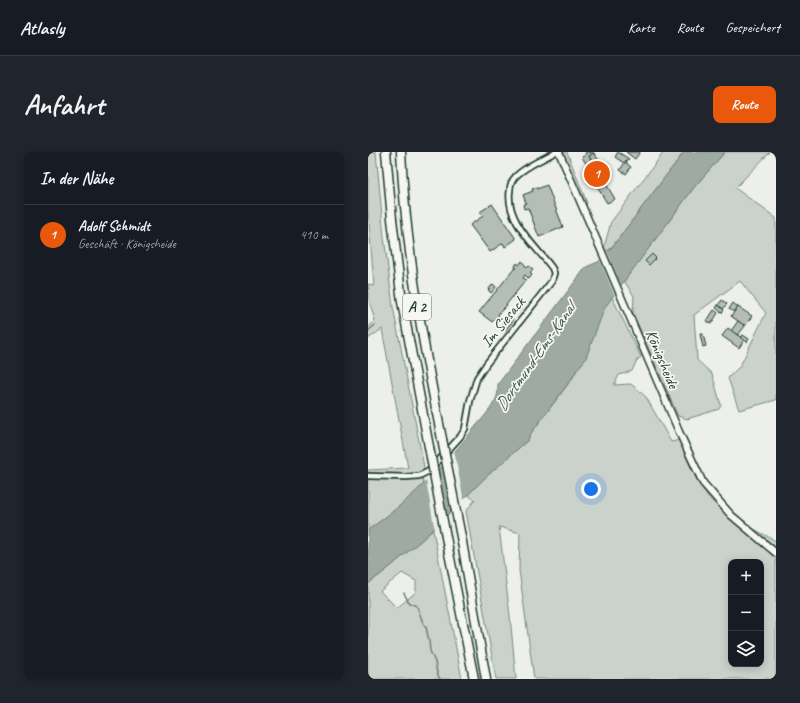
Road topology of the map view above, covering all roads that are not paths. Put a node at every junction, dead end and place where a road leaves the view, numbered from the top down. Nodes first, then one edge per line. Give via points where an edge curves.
1 (386, 152) edge
2 (401, 152) edge
3 (554, 152) edge
4 (559, 152) edge
5 (368, 476) edge
6 (776, 553) edge
7 (474, 679) edge
8 (486, 679) edge

1 - 7 highway, A 2, bridge via 402,302
2 - 8 highway, A 2, bridge via 404,209 412,276
3 - 5 street, Im Siesack via 517,175 511,183 509,196 511,211 519,226 552,268 552,281 477,378 465,429 429,471 420,476
4 - 6 main road, Königsheide via 703,483 731,515

